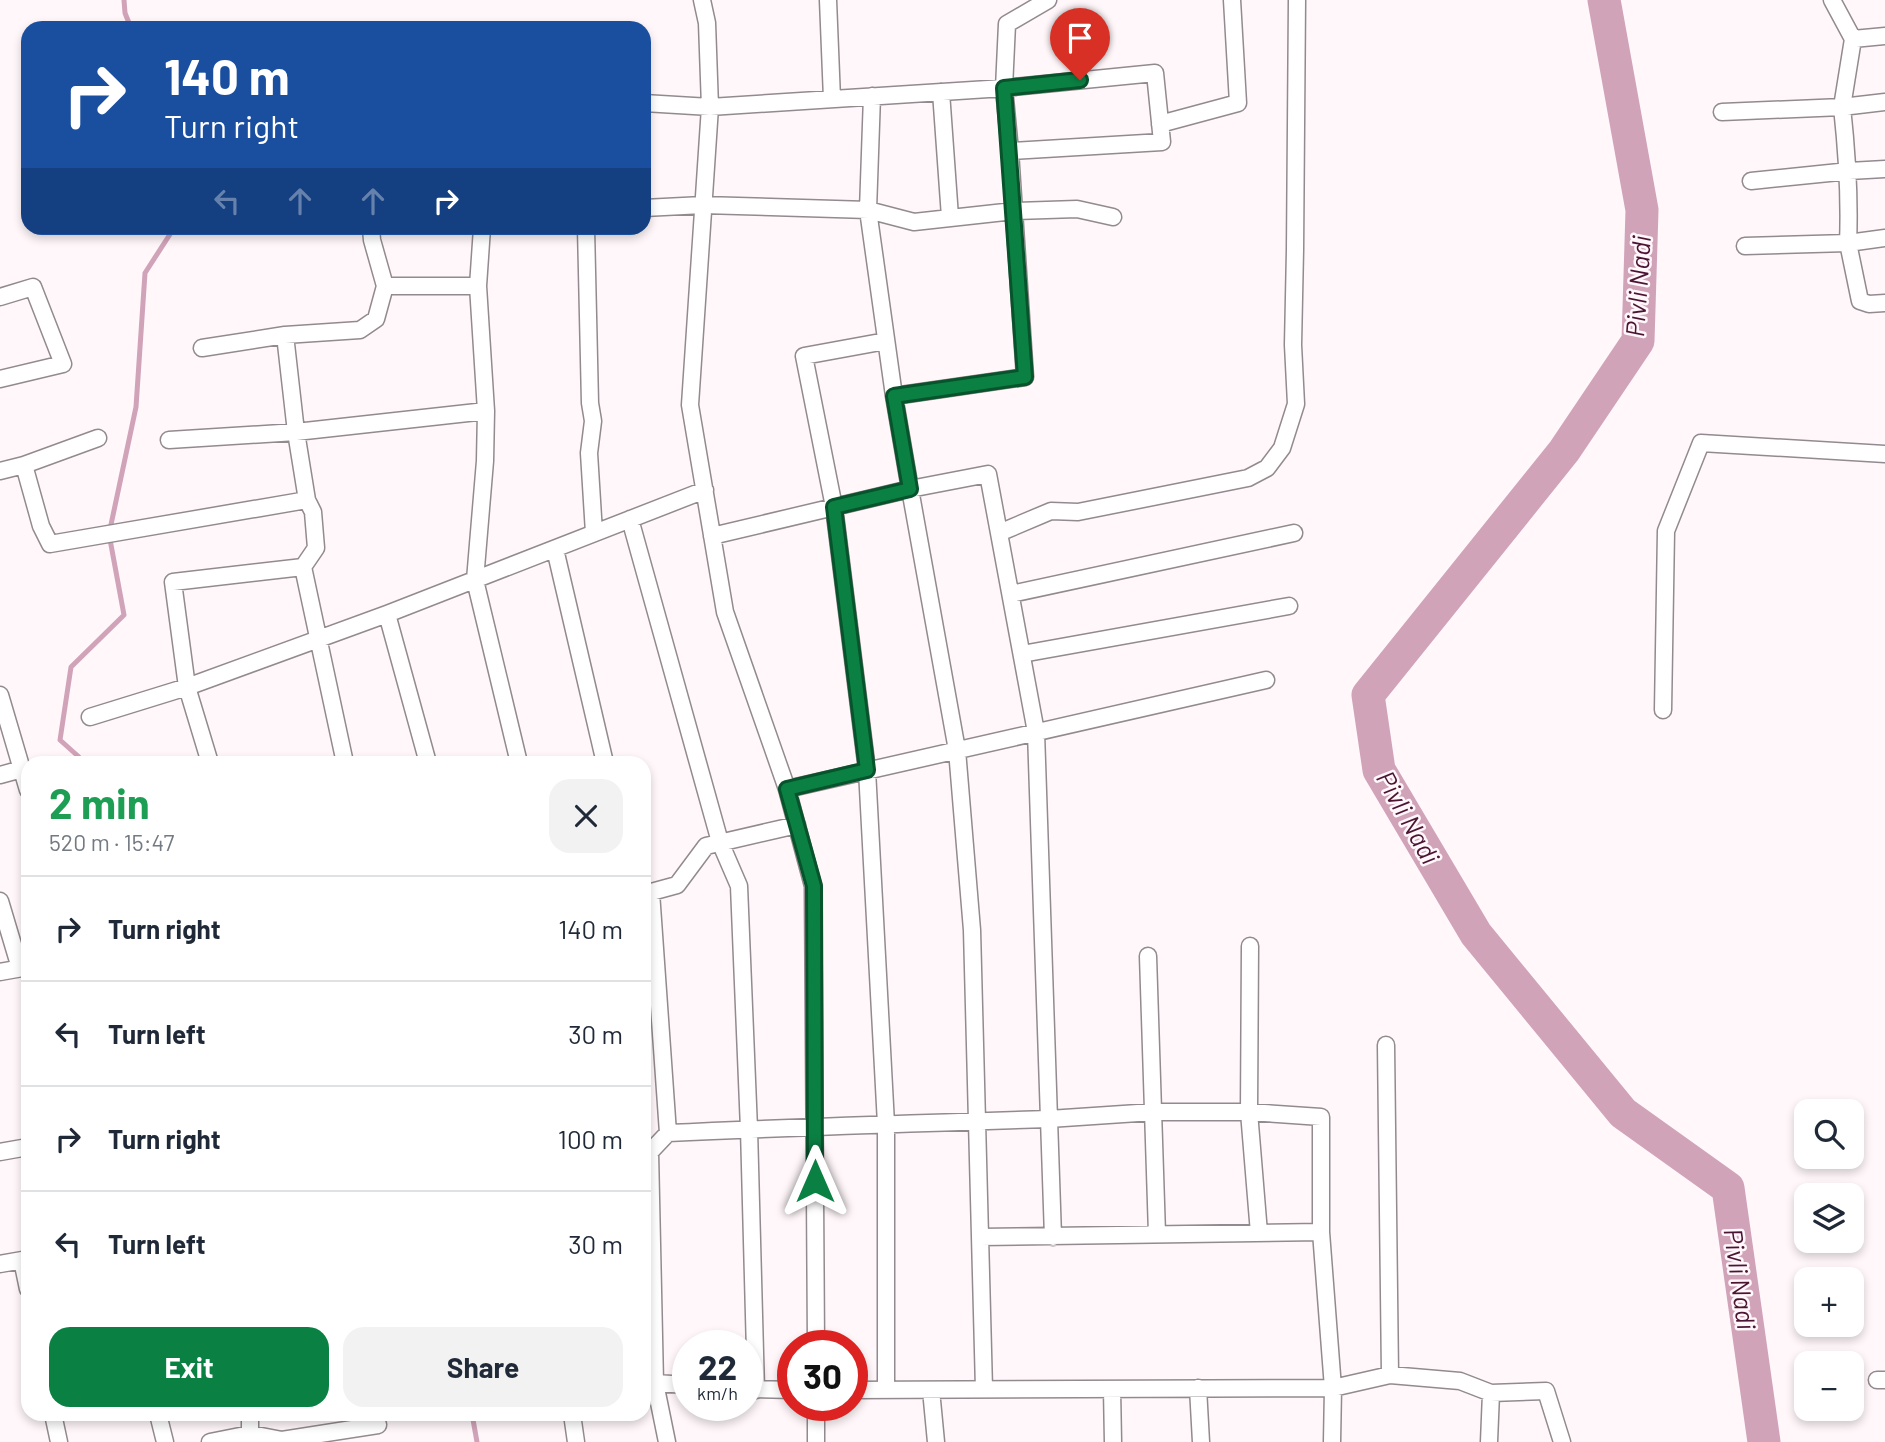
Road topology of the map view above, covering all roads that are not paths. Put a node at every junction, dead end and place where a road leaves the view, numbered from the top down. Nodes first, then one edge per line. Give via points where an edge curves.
1 (702, 0) edge
2 (828, 0) edge
3 (1048, 0) edge
4 (1232, 0) edge
5 (1297, 0) edge
6 (1832, 0) edge
7 (1885, 36) edge
8 (1853, 39) junction
9 (1004, 88) junction
10 (941, 92) junction
11 (872, 96) junction
12 (832, 99) junction
13 (1885, 102) edge
14 (651, 103) edge
15 (710, 107) junction
16 (1842, 107) junction
17 (1723, 112) dead end
18 (1160, 124) junction
19 (1010, 151) junction
20 (1885, 169) edge
21 (1849, 171) junction
22 (1751, 181) dead end
23 (703, 205) junction
24 (651, 208) edge
25 (868, 210) junction
26 (1014, 211) junction
27 (950, 217) junction
28 (1113, 217) dead end
29 (372, 235) edge
30 (487, 235) edge
31 (586, 235) edge
32 (1885, 238) edge
33 (1848, 243) junction
34 (1745, 246) dead end
35 (385, 286) junction
36 (478, 286) junction
37 (0, 297) edge
38 (1885, 303) edge
39 (285, 335) junction
40 (886, 341) junction
41 (202, 348) dead end
42 (0, 379) edge
43 (894, 396) junction
44 (486, 411) junction
45 (296, 432) junction
46 (98, 438) dead end
47 (169, 440) dead end
48 (1885, 454) edge
49 (24, 465) junction
50 (0, 471) edge
51 (910, 489) junction
52 (705, 490) junction
53 (307, 500) junction
54 (834, 507) junction
55 (630, 519) junction
56 (594, 533) junction
57 (999, 533) junction
58 (1294, 533) dead end
59 (712, 536) junction
60 (555, 549) junction
61 (303, 567) junction
62 (475, 580) junction
63 (1010, 594) junction
64 (1289, 606) dead end
65 (387, 614) junction
66 (318, 638) junction
67 (1022, 653) junction
68 (1266, 680) dead end
69 (187, 687) junction
70 (0, 695) edge
71 (1663, 710) dead end
72 (90, 717) dead end
73 (1036, 732) junction
74 (957, 750) junction
75 (209, 756) edge
76 (343, 756) edge
77 (426, 756) edge
78 (517, 756) edge
79 (602, 756) edge
80 (21, 766) edge
81 (21, 769) edge
82 (867, 770) junction
83 (0, 775) edge
84 (787, 789) junction
85 (797, 825) junction
86 (720, 842) junction
87 (651, 892) edge
88 (0, 901) edge
89 (651, 939) edge
90 (1250, 946) dead end
91 (1148, 956) dead end
92 (21, 959) edge
93 (21, 968) edge
94 (0, 972) edge
95 (1386, 1045) dead end
96 (1153, 1112) junction
97 (1249, 1112) junction
98 (1049, 1119) junction
99 (978, 1121) junction
100 (886, 1124) junction
101 (815, 1127) junction
102 (749, 1129) junction
103 (668, 1133) junction
104 (21, 1148) edge
105 (651, 1149) edge
106 (0, 1152) edge
107 (1321, 1232) junction
108 (1259, 1233) junction
109 (1157, 1234) junction
110 (980, 1237) junction
111 (1053, 1237) junction
112 (21, 1261) edge
113 (0, 1264) edge
114 (751, 1330) edge
115 (816, 1330) edge
116 (1390, 1375) junction
117 (651, 1383) edge
118 (672, 1384) edge
119 (651, 1386) edge
120 (1198, 1388) junction
121 (1333, 1388) junction
122 (984, 1389) junction
123 (1112, 1389) junction
124 (868, 1390) edge
125 (887, 1390) junction
126 (931, 1390) junction
127 (1491, 1393) junction
128 (54, 1421) edge
129 (160, 1421) edge
130 (250, 1421) edge
131 (377, 1421) edge
132 (573, 1421) edge
133 (816, 1421) edge
134 (250, 1434) junction
135 (59, 1442) edge
136 (165, 1442) edge
137 (210, 1442) edge
138 (576, 1442) edge
139 (667, 1442) edge
140 (816, 1442) edge
141 (936, 1442) edge
142 (1113, 1442) edge
143 (1201, 1442) edge
144 (1332, 1442) edge
145 (1489, 1442) edge
146 (1562, 1442) edge

1 - 15 street
2 - 12 street
3 - 9 street via 1007,24
4 - 18 street via 1238,103
5 - 57 street via 1296,404 1282,448 1267,468 1248,478 1078,512 1051,511
6 - 8 street
7 - 8 street
8 - 16 street
9 - 10 street
9 - 18 street via 1155,73
9 - 19 street
10 - 11 street
10 - 27 street
11 - 12 street
11 - 25 street
12 - 15 street
13 - 16 street
14 - 15 street
15 - 23 street
16 - 17 street
16 - 21 street
18 - 19 street via 1162,142
19 - 26 street
20 - 21 street
21 - 22 street
21 - 33 street
23 - 24 street
23 - 25 street
23 - 52 street via 691,405
25 - 27 street via 914,222
25 - 40 street
26 - 27 street
26 - 28 street via 1077,209
26 - 43 street via 1025,377
29 - 35 street
30 - 36 street
31 - 56 street
32 - 33 street
33 - 34 street
33 - 38 street via 1860,301
35 - 36 street
35 - 39 street via 376,319 360,330
36 - 44 street
37 - 42 street via 33,287 63,364
39 - 41 street
39 - 45 street
40 - 43 street
40 - 54 street via 804,356
43 - 51 street
44 - 45 street
44 - 62 street
45 - 47 street
45 - 53 street
46 - 49 street
48 - 71 street via 1701,443 1666,531
49 - 50 street
49 - 53 street via 50,544
51 - 54 street
51 - 57 street via 988,474
51 - 74 street
52 - 55 street
52 - 59 street
53 - 61 street via 313,512 316,548
54 - 59 street
54 - 82 street
55 - 56 street
55 - 86 street
56 - 60 street
57 - 63 street
58 - 63 street
59 - 84 street via 725,612
60 - 62 street
60 - 79 street
61 - 66 street
61 - 69 street via 173,582
62 - 65 street
62 - 78 street
63 - 67 street
64 - 67 street
65 - 66 street
65 - 77 street
66 - 69 street
66 - 76 street
67 - 73 street
68 - 73 street
69 - 72 street
69 - 75 street
70 - 80 street
73 - 74 street
73 - 98 street
74 - 82 street
74 - 99 street via 972,930
81 - 83 street
82 - 84 street
82 - 100 street
84 - 85 street
85 - 86 street
85 - 101 street via 814,886
86 - 87 street via 706,846 677,885
86 - 102 street via 739,886
88 - 92 street
89 - 103 street
90 - 97 street
91 - 96 street
93 - 94 street
95 - 116 street
96 - 97 street
96 - 98 street
96 - 109 street
97 - 107 street via 1321,1117
97 - 108 street
98 - 99 street
98 - 111 street
99 - 100 street
99 - 110 street
100 - 101 street
100 - 125 street
101 - 102 street
101 - 115 street
102 - 103 street
102 - 114 street
103 - 105 street
104 - 106 street
107 - 108 street
107 - 121 street
108 - 109 street
109 - 111 street
110 - 111 street
110 - 122 street
112 - 113 street
116 - 121 street
116 - 127 street via 1460,1381
117 - 118 street
119 - 139 street
120 - 121 street
120 - 123 street
120 - 143 street
121 - 144 street
122 - 123 street
122 - 126 street
123 - 142 street
124 - 125 street
125 - 126 street
126 - 141 street
127 - 145 street
127 - 146 street via 1546,1391
128 - 135 street
129 - 136 street
130 - 134 street
131 - 134 street via 378,1425 282,1440
132 - 138 street
133 - 140 street
134 - 137 street

